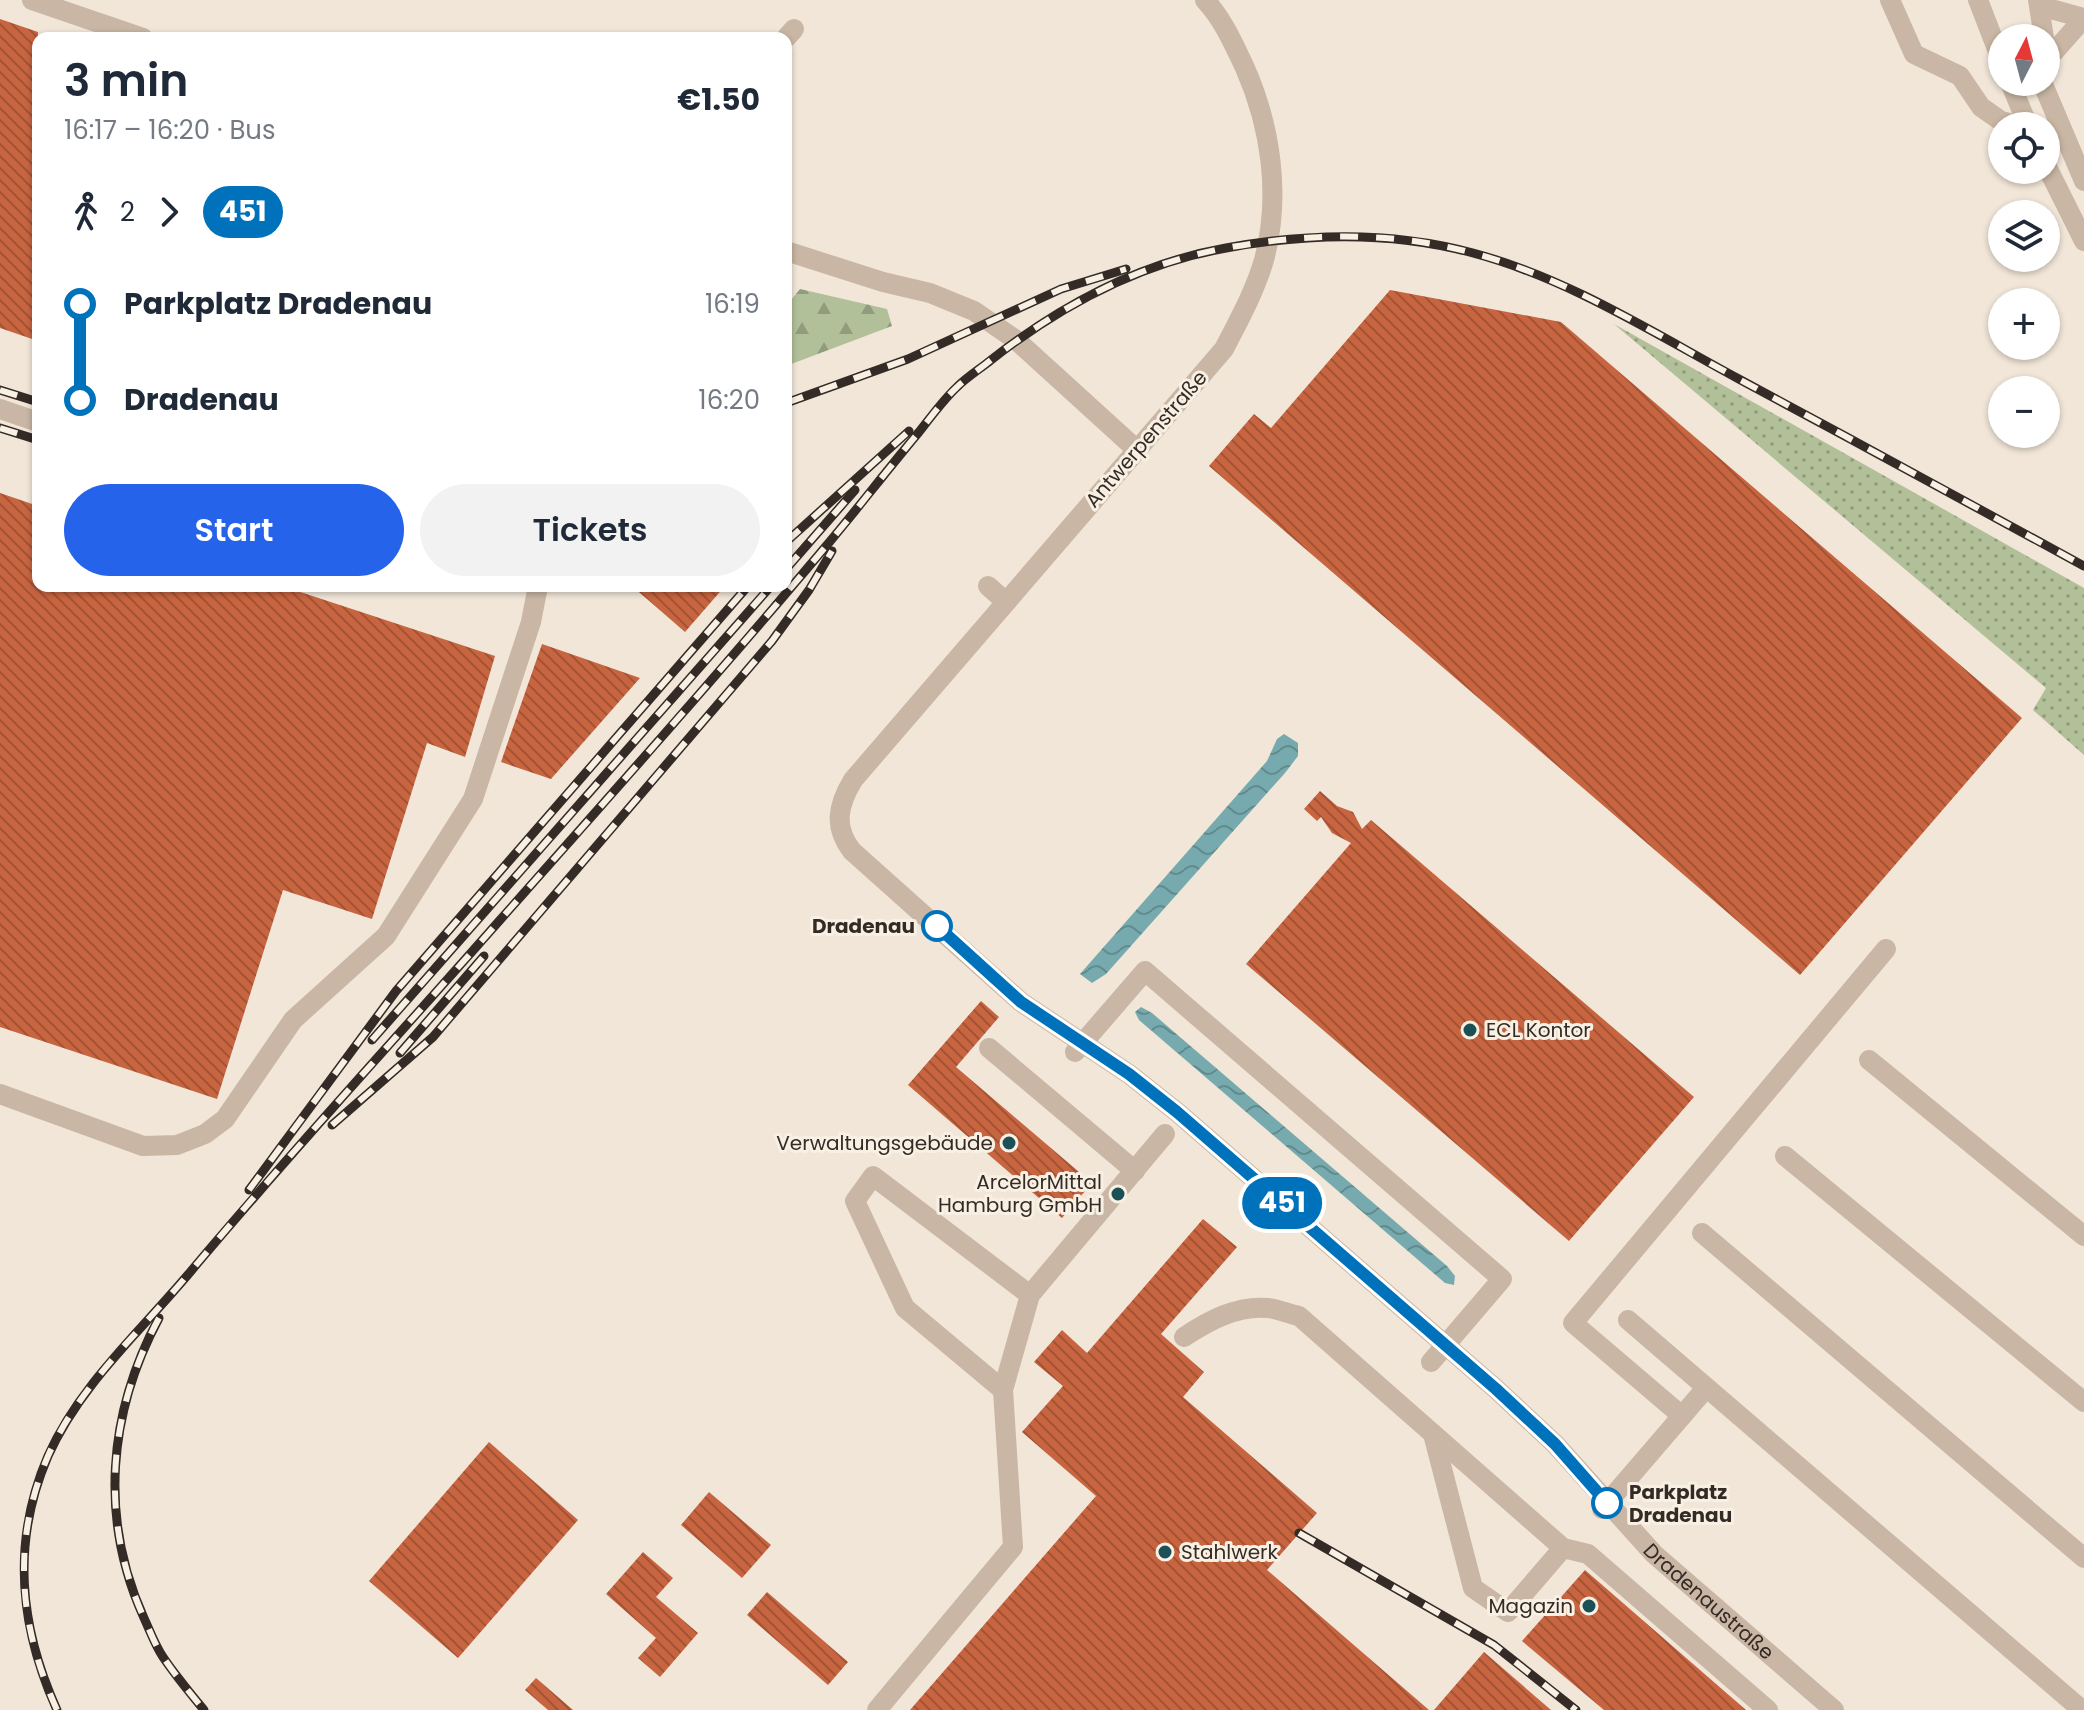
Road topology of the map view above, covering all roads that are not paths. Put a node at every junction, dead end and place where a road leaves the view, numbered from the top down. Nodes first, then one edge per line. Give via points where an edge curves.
1 (32, 0) edge
2 (1205, 0) edge
3 (1890, 0) edge
4 (1978, 0) edge
5 (2039, 3) edge
6 (2084, 18) edge
7 (2042, 24) edge
8 (1988, 26) edge
9 (125, 32) edge
10 (2060, 44) edge
11 (2048, 96) edge
12 (1988, 112) edge
13 (2084, 181) edge
14 (2056, 184) edge
15 (2084, 241) edge
16 (792, 260) edge
17 (0, 409) edge
18 (32, 420) edge
19 (1137, 450) junction
20 (988, 586) dead end
21 (537, 592) edge
22 (1006, 602) junction
23 (839, 820) joint
24 (1886, 949) dead end
25 (1079, 1047) junction
26 (989, 1048) dead end
27 (1869, 1060) dead end
28 (0, 1094) edge
29 (1165, 1134) dead end
30 (1785, 1156) dead end
31 (1135, 1171) junction
32 (1702, 1233) dead end
33 (2084, 1236) edge
34 (1030, 1295) junction
35 (1628, 1320) dead end
36 (1184, 1337) dead end
37 (1445, 1345) junction
38 (1431, 1362) dead end
39 (1706, 1388) junction
40 (1003, 1390) junction
41 (2084, 1402) edge
42 (1682, 1416) junction
43 (1433, 1434) junction
44 (1604, 1506) junction
45 (1563, 1548) junction
46 (2084, 1558) edge
47 (877, 1710) edge
48 (1768, 1710) edge
49 (1834, 1710) edge
50 (2082, 1710) edge

1 - 9 street
2 - 19 street, Antwerpenstraße via 1235,46 1258,99 1270,157 1267,241 1248,303 1224,349
3 - 12 street via 1914,54 1960,76
4 - 8 street
5 - 6 street
5 - 7 street
6 - 10 street
11 - 13 street
14 - 15 street
16 - 19 street via 930,293 974,311 1016,340
17 - 18 street
19 - 22 street, Antwerpenstraße
20 - 22 street
21 - 28 street via 473,799 386,936 293,1020 225,1119 177,1145 143,1146
22 - 23 street, Antwerpenstraße via 853,780
23 - 25 street, Dradenaustraße via 845,841 871,870
24 - 42 street via 1573,1323
25 - 37 street, Dradenaustraße via 1177,1112
25 - 37 street via 1145,971 1502,1279
26 - 31 street
27 - 33 street
29 - 31 street
30 - 41 street
31 - 34 street
32 - 46 street
34 - 40 street
34 - 40 street via 873,1176 855,1201 905,1308
35 - 39 street
36 - 43 street via 1239,1311 1267,1308 1299,1316
37 - 38 street
37 - 44 street, Dradenaustraße via 1555,1444
39 - 42 street
39 - 50 street
40 - 47 street via 1013,1547
42 - 44 street
43 - 45 street
43 - 45 street via 1473,1588 1508,1612
44 - 49 street, Dradenaustraße
45 - 48 street via 1588,1554

